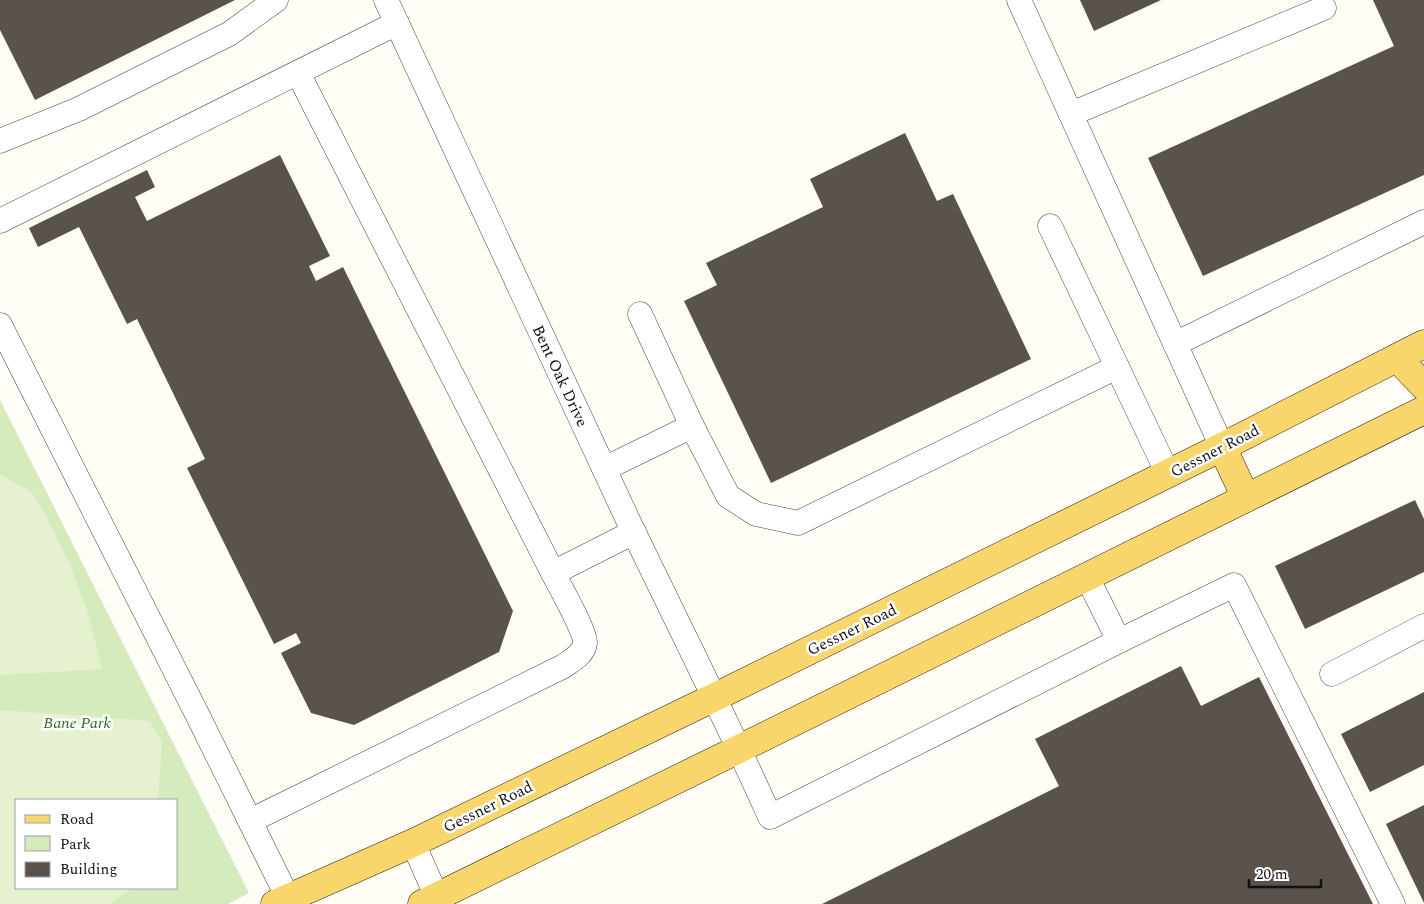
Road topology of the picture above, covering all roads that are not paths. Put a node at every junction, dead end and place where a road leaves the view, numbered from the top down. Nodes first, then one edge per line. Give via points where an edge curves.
1 (276, 0) edge
2 (386, 0) edge
3 (1019, 0) edge
4 (1324, 8) dead end
5 (397, 23) junction
6 (298, 73) junction
7 (1071, 114) junction
8 (0, 141) edge
9 (0, 220) edge
10 (1424, 222) edge
11 (1050, 226) dead end
12 (640, 314) dead end
13 (0, 325) edge
14 (1175, 344) junction
15 (1424, 344) edge
16 (1397, 358) junction
17 (1117, 367) junction
18 (1424, 386) edge
19 (1424, 410) edge
20 (692, 426) junction
21 (1222, 447) junction
22 (604, 469) junction
23 (1168, 474) junction
24 (1246, 498) junction
25 (634, 532) junction
26 (553, 574) junction
27 (1087, 577) junction
28 (1424, 626) edge
29 (1119, 641) junction
30 (1332, 674) dead end
31 (715, 697) junction
32 (739, 749) junction
33 (250, 821) junction
34 (413, 842) junction
35 (281, 901) edge
36 (433, 902) edge
37 (1393, 904) edge

1 - 8 street via 229,34 79,109
2 - 5 street, Bent Oak Drive
3 - 7 street
4 - 7 street
5 - 6 street
5 - 22 street, Bent Oak Drive
6 - 9 street
6 - 26 street
7 - 14 street
10 - 14 street
11 - 17 street
12 - 20 street
13 - 33 street
14 - 21 street
15 - 16 main road, Gessner Road
16 - 18 main road
16 - 21 main road, Gessner Road
17 - 20 street via 798,523 756,514 728,496
17 - 23 street
19 - 24 main road
20 - 22 street
21 - 23 main road, Gessner Road
21 - 24 main road
22 - 25 street, Bent Oak Drive
23 - 31 main road, Gessner Road
24 - 27 main road
25 - 26 street
25 - 31 street, Bent Oak Drive
26 - 33 street via 582,631 585,644 579,655 555,670
27 - 29 street
27 - 32 main road
28 - 30 street
29 - 32 street, Bent Oak Drive via 770,817
29 - 37 street via 1234,584
31 - 32 street, Bent Oak Drive
31 - 34 main road, Gessner Road
32 - 36 main road
33 - 35 street
34 - 35 main road, Gessner Road
34 - 36 street

